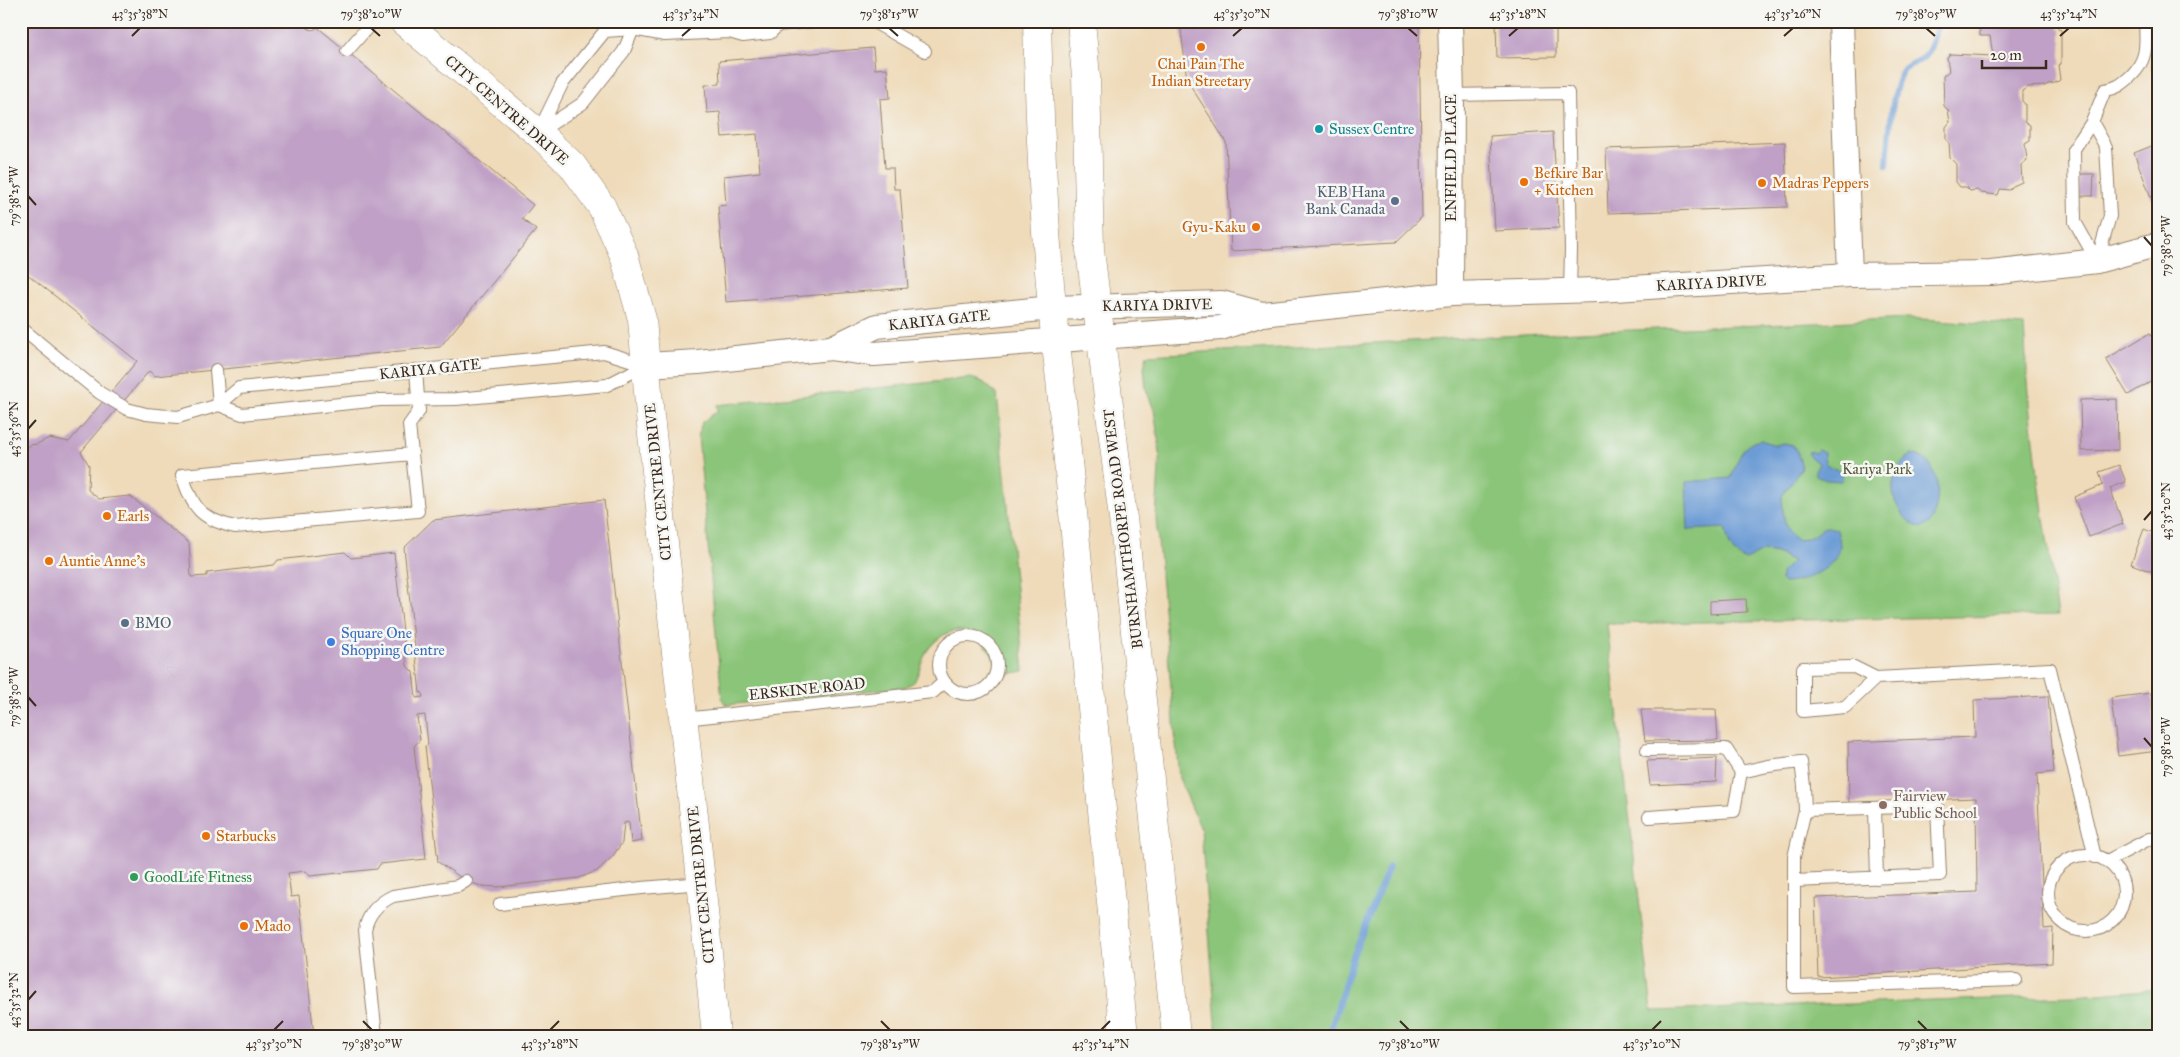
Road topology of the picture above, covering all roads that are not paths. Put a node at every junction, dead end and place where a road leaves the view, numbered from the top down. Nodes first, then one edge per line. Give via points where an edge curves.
1 (373, 21) edge
2 (403, 21) edge
3 (755, 21) edge
4 (817, 21) edge
5 (872, 21) edge
6 (1037, 21) edge
7 (1082, 21) edge
8 (1450, 21) edge
9 (1841, 21) edge
10 (2145, 21) edge
11 (774, 23) edge
12 (630, 25) edge
13 (729, 32) junction
14 (347, 51) dead end
15 (925, 51) dead end
16 (1452, 95) junction
17 (2092, 122) junction
18 (538, 133) junction
19 (2159, 244) edge
20 (2097, 261) junction
21 (1850, 275) junction
22 (1570, 291) junction
23 (1451, 294) junction
24 (1098, 306) junction
25 (1051, 308) junction
26 (1262, 314) junction
27 (21, 328) edge
28 (1101, 336) junction
29 (1055, 340) junction
30 (831, 348) junction
31 (646, 365) junction
32 (216, 370) dead end
33 (416, 370) junction
34 (418, 400) junction
35 (219, 405) junction
36 (412, 454) junction
37 (1876, 678) junction
38 (944, 682) junction
39 (684, 719) junction
40 (1647, 750) dead end
41 (1741, 772) junction
42 (1875, 808) junction
43 (1805, 810) junction
44 (1649, 817) dead end
45 (2159, 838) edge
46 (2101, 859) junction
47 (1876, 878) junction
48 (466, 881) dead end
49 (1794, 881) junction
50 (702, 883) junction
51 (500, 904) dead end
52 (2016, 980) dead end
53 (376, 1036) edge
54 (716, 1036) edge
55 (1124, 1036) edge
56 (1176, 1036) edge

1 - 14 lane
2 - 18 main road, CITY CENTRE DRIVE
3 - 13 lane via 738,22
4 - 11 lane
5 - 15 lane
6 - 25 main road via 1040,136
7 - 24 main road, BURNHAMTHORPE ROAD WEST via 1090,250
8 - 16 street, ENFIELD PLACE
9 - 21 street
10 - 17 lane via 2146,46 2142,63 2118,88 2106,90
11 - 13 lane via 770,33 743,36
12 - 13 lane via 665,35
12 - 18 lane via 624,51 583,103
12 - 18 lane via 605,31 562,84
16 - 22 lane via 1568,93
16 - 23 street, ENFIELD PLACE
17 - 20 lane via 2106,147 2110,208
17 - 20 lane via 2074,149 2073,197 2075,222
18 - 31 main road, CITY CENTRE DRIVE via 572,165 602,207 624,255 642,319
19 - 20 street, KARIYA DRIVE
20 - 21 street, KARIYA DRIVE via 1991,273
21 - 22 street, KARIYA DRIVE
22 - 23 street, KARIYA DRIVE
23 - 26 street, KARIYA DRIVE
24 - 25 street, KARIYA DRIVE
24 - 26 street, KARIYA DRIVE via 1222,303
24 - 28 main road, BURNHAMTHORPE ROAD WEST
25 - 29 main road
25 - 30 street, KARIYA GATE via 877,326
26 - 28 street, KARIYA DRIVE via 1221,328
27 - 35 lane, KARIYA GATE via 100,393 127,409 178,417
28 - 29 street, KARIYA DRIVE
28 - 56 main road, BURNHAMTHORPE ROAD WEST via 1126,542
29 - 30 street, KARIYA GATE via 874,354
29 - 55 main road
30 - 31 street, KARIYA GATE
31 - 33 lane, KARIYA GATE via 604,352
31 - 34 lane, KARIYA GATE via 607,385
31 - 39 main road, CITY CENTRE DRIVE
32 - 35 lane
33 - 34 lane
33 - 35 lane, KARIYA GATE via 239,388
34 - 35 lane, KARIYA GATE via 380,400 242,414
34 - 36 lane via 419,411 409,425
36 - 36 lane via 347,460 182,475 197,508 213,522 234,528 418,511
37 - 37 lane via 1854,667 1803,668 1803,711 1844,707
37 - 46 lane via 2050,669
38 - 38 lane via 963,694 984,690 996,671 992,649 973,637 951,641 939,660
38 - 39 lane, ERSKINE ROAD via 933,692
39 - 50 main road, CITY CENTRE DRIVE
40 - 41 lane via 1726,749
41 - 43 lane via 1800,762
41 - 44 lane via 1734,811
42 - 43 lane
42 - 47 lane
42 - 47 lane via 1937,806 1940,875
43 - 49 lane via 1794,857
45 - 46 lane
46 - 46 lane via 2085,855 2073,858 2053,874 2048,899 2052,911 2071,928 2097,930 2119,912 2124,894 2120,875
47 - 49 lane
48 - 53 lane via 458,886 393,896 384,900 367,919 365,930
49 - 52 lane via 1794,987
50 - 51 lane
50 - 54 main road, CITY CENTRE DRIVE

